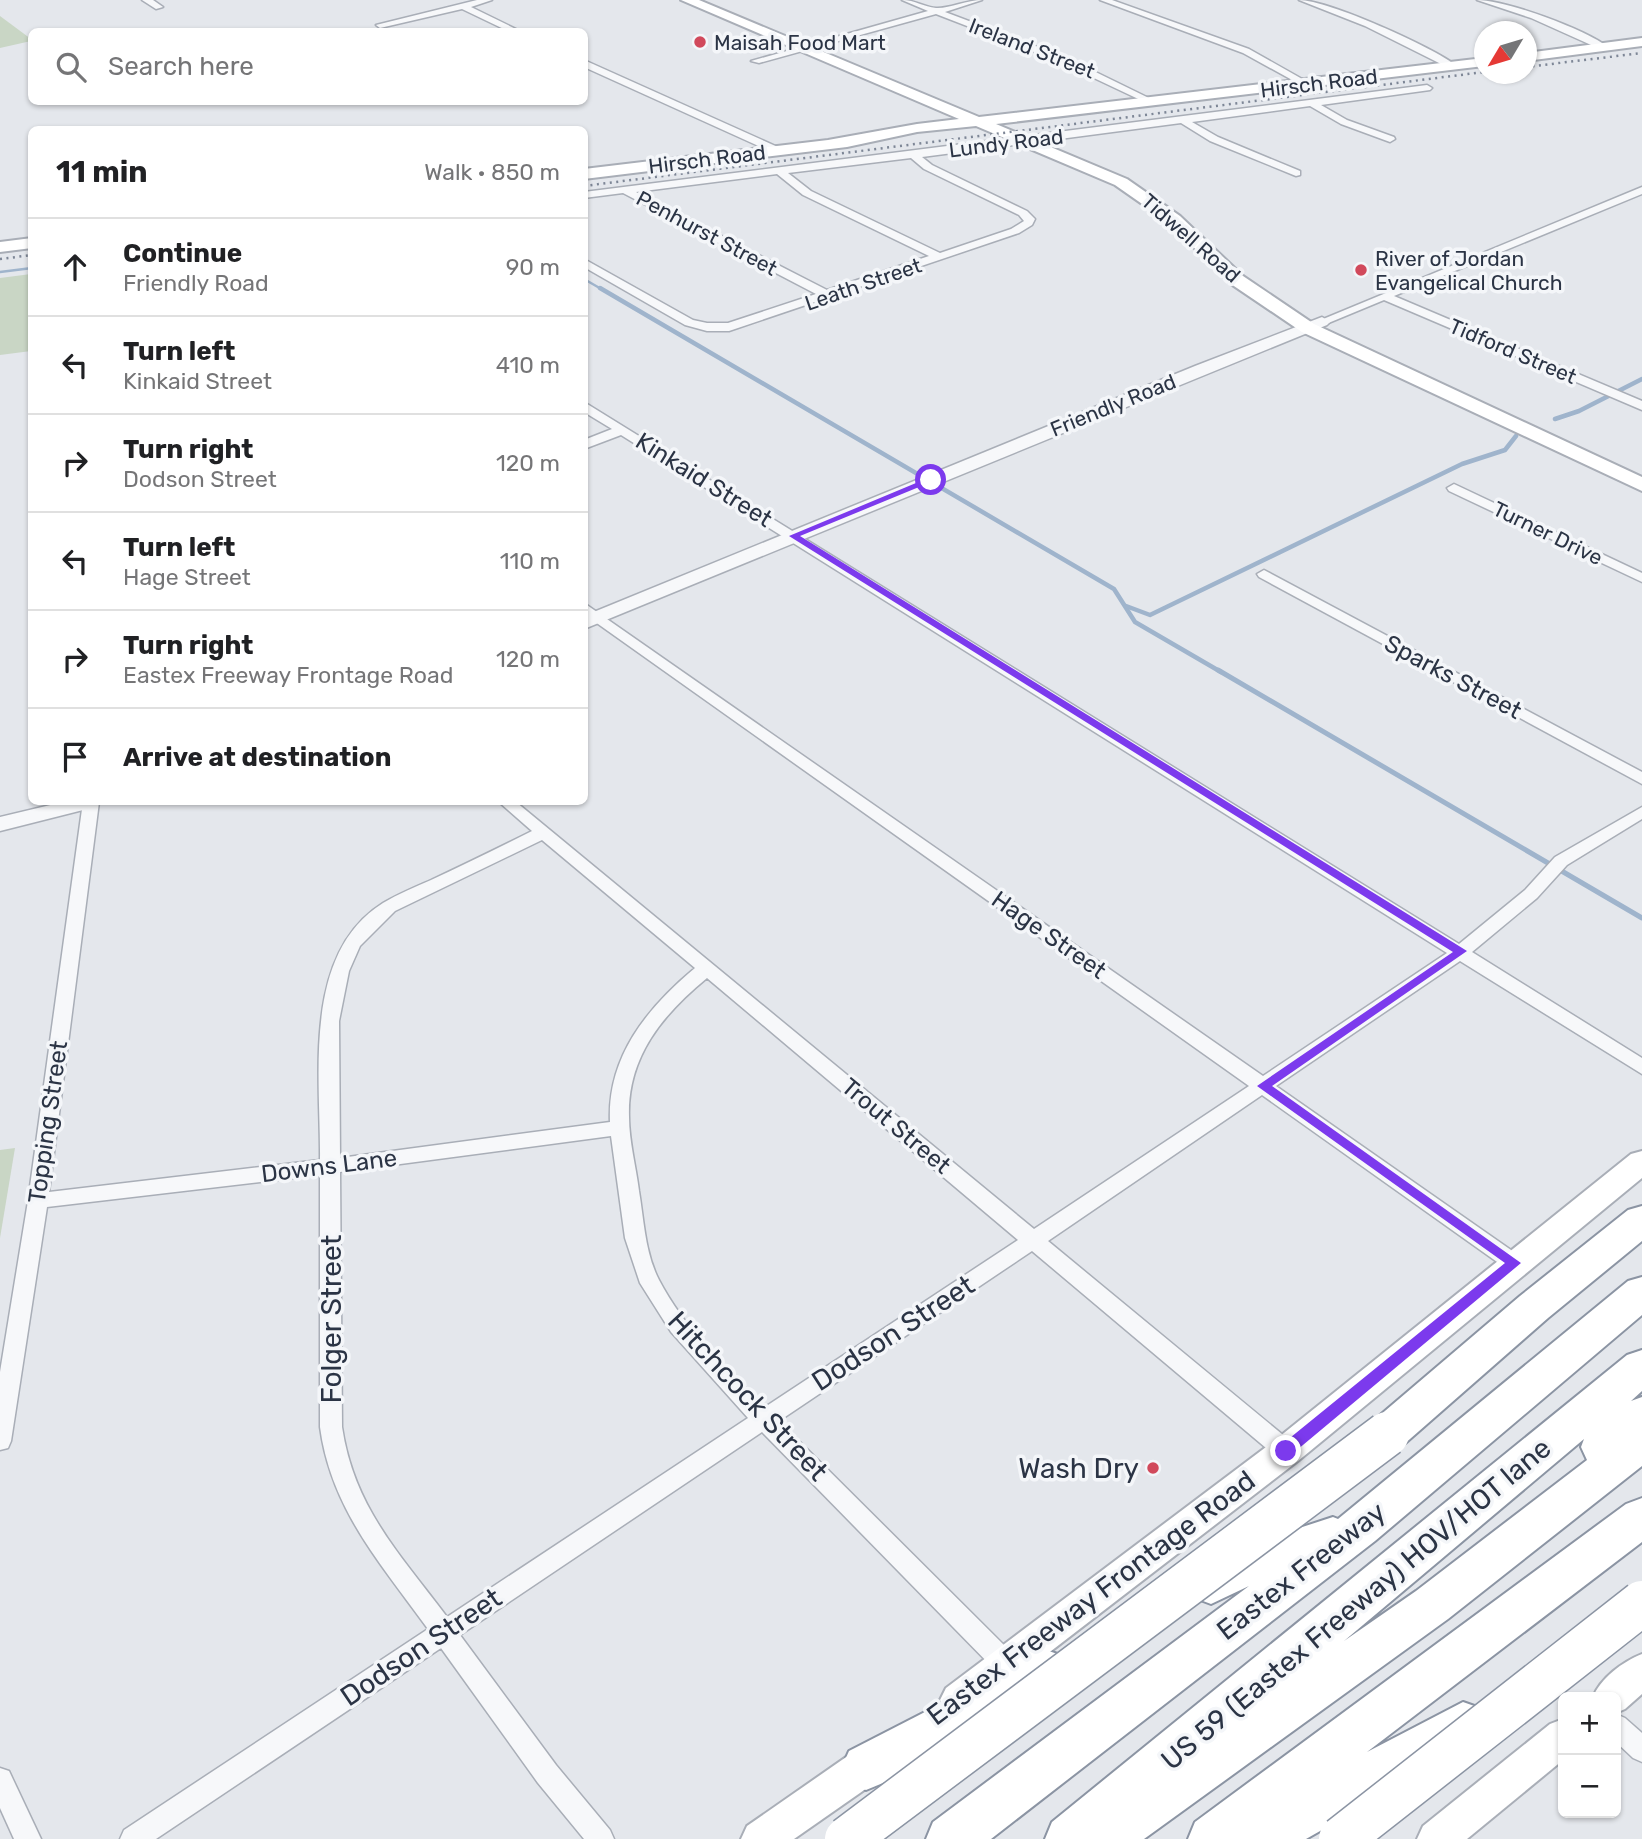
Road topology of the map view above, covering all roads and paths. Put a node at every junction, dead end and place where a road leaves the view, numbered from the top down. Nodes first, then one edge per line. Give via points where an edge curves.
1 (146, 0) edge
2 (452, 0) edge
3 (488, 0) edge
4 (688, 0) edge
5 (906, 0) edge
6 (978, 0) edge
7 (1104, 0) edge
8 (1303, 0) edge
9 (1481, 0) edge
10 (1530, 0) edge
11 (710, 4) edge
12 (463, 6) junction
13 (159, 7) dead end
14 (1506, 8) junction
15 (937, 12) junction
16 (380, 25) dead end
17 (510, 28) edge
18 (1642, 42) edge
19 (809, 46) junction
20 (1603, 47) junction
21 (1537, 56) edge
22 (756, 61) dead end
23 (1474, 63) edge
24 (588, 64) edge
25 (1452, 66) junction
26 (1306, 84) junction
27 (1427, 88) dead end
28 (1154, 103) junction
29 (1311, 103) junction
30 (1181, 119) junction
31 (995, 123) junction
32 (1036, 139) junction
33 (1390, 139) dead end
34 (829, 144) joint
35 (776, 150) junction
36 (912, 154) junction
37 (779, 170) junction
38 (1296, 173) dead end
39 (588, 174) edge
40 (625, 190) junction
41 (1642, 190) edge
42 (588, 195) edge
43 (28, 244) edge
44 (0, 247) edge
45 (940, 257) junction
46 (588, 264) edge
47 (827, 295) junction
48 (1384, 296) junction
49 (1315, 325) junction
50 (1461, 394) junction
51 (1642, 406) edge
52 (588, 408) edge
53 (622, 429) junction
54 (588, 443) edge
55 (1642, 467) edge
56 (1642, 485) edge
57 (1454, 488) dead end
58 (793, 536) junction
59 (1264, 574) dead end
60 (1642, 578) edge
61 (589, 616) edge
62 (1642, 779) edge
63 (77, 805) edge
64 (89, 805) edge
65 (511, 805) edge
66 (1642, 812) edge
67 (0, 824) edge
68 (544, 832) junction
69 (1461, 951) junction
70 (707, 968) junction
71 (1642, 1067) edge
72 (1263, 1086) junction
73 (620, 1129) junction
74 (1642, 1162) edge
75 (331, 1167) junction
76 (38, 1201) junction
77 (1642, 1220) edge
78 (1032, 1241) junction
79 (1514, 1263) junction
80 (1642, 1292) edge
81 (1642, 1367) edge
82 (1642, 1393) edge
83 (1642, 1414) edge
84 (763, 1418) junction
85 (0, 1441) edge
86 (1642, 1442) edge
87 (1286, 1451) junction
88 (1642, 1517) edge
89 (1359, 1528) junction
90 (1642, 1603) edge
91 (1642, 1625) edge
92 (443, 1632) junction
93 (1008, 1666) junction
94 (1642, 1671) edge
95 (1618, 1692) edge
96 (1621, 1731) edge
97 (1558, 1741) edge
98 (1642, 1750) edge
99 (866, 1767) junction
100 (1196, 1773) junction
101 (0, 1780) edge
102 (1114, 1818) edge
103 (28, 1839) edge
104 (133, 1839) edge
105 (601, 1839) edge
106 (761, 1839) edge
107 (847, 1839) edge
108 (951, 1839) edge
109 (1070, 1839) edge
110 (1213, 1839) edge
111 (1258, 1839) edge
112 (1340, 1839) edge
113 (1437, 1839) edge

1 - 13 street
2 - 12 street
3 - 12 street
4 - 11 main road, Tidwell Road
5 - 15 street, Ireland Street
6 - 15 street
7 - 26 street via 1245,51
8 - 25 street via 1368,24
9 - 14 street
10 - 14 street
11 - 19 main road, Tidwell Road
12 - 16 street
12 - 17 street
14 - 20 street
15 - 19 street
15 - 28 street, Ireland Street via 1112,79
18 - 20 main road
19 - 22 street
19 - 31 main road, Tidwell Road
20 - 21 main road
23 - 25 main road, Hirsch Road
24 - 35 street
25 - 26 main road, Hirsch Road
26 - 28 main road, Hirsch Road
27 - 29 street, Lundy Road
28 - 31 main road, Hirsch Road
29 - 30 street, Lundy Road
29 - 33 street via 1344,122
30 - 32 street, Lundy Road
30 - 38 street via 1214,139
31 - 32 main road, Tidwell Road
31 - 34 main road, Hirsch Road
32 - 36 street, Lundy Road
32 - 49 main road, Tidwell Road via 1111,166 1179,207 1218,252
34 - 35 main road, Hirsch Road
35 - 39 main road, Hirsch Road
36 - 37 street, Lundy Road
36 - 45 street, Leath Street via 928,167 1030,219 1024,228
37 - 40 street, Lundy Road
37 - 45 street via 807,193
40 - 42 street, Lundy Road
40 - 47 street, Penhurst Street
41 - 48 street, Friendly Road
43 - 44 main road
45 - 47 street, Leath Street
46 - 47 street, Leath Street via 697,326 729,327
48 - 49 street, Friendly Road
48 - 51 street, Tidford Street
49 - 50 main road, Tidwell Road
49 - 58 street, Friendly Road
50 - 55 main road, Tidwell Road
50 - 56 main road, Tidwell Road
52 - 53 street, Kinkaid Street
53 - 54 street
53 - 58 street, Kinkaid Street
57 - 60 street, Turner Drive
58 - 61 street, Friendly Road
58 - 69 street, Kinkaid Street
59 - 62 street, Sparks Street
61 - 72 street, Hage Street
63 - 67 street
64 - 76 street, Topping Street
65 - 68 street, Trout Street
66 - 69 street, Dodson Street via 1573,853
68 - 70 street, Trout Street
68 - 75 street, Folger Street via 409,895 373,918 347,948 334,983 330,1021
69 - 71 street, Kinkaid Street
69 - 72 street, Dodson Street
70 - 73 street, Hitchcock Street via 678,991 640,1037 619,1097
70 - 78 street, Trout Street
72 - 78 street, Dodson Street
72 - 79 street, Hage Street
73 - 75 street, Downs Lane
73 - 84 street, Hitchcock Street via 635,1235 648,1281 687,1336
74 - 79 main road, Eastex Freeway Frontage Road
75 - 76 street, Downs Lane
75 - 92 street, Folger Street via 331,1427 336,1465 363,1521
76 - 85 street, Topping Street
77 - 107 highway, bridge via 1387,1434
78 - 84 street, Dodson Street
78 - 87 street, Trout Street
79 - 87 main road, Eastex Freeway Frontage Road
80 - 89 highway, Eastex Freeway
81 - 102 highway, US 59 (Eastex Freeway) HOV/HOT lane
82 - 102 highway
83 - 100 highway
84 - 92 street, Dodson Street
84 - 93 street, Hitchcock Street
86 - 100 highway via 1432,1605
87 - 93 main road, Eastex Freeway Frontage Road
88 - 110 highway
89 - 99 highway via 1248,1564
89 - 108 highway, Eastex Freeway
90 - 112 highway, bridge
91 - 111 highway
92 - 104 street, Dodson Street
92 - 105 street, Folger Street
93 - 99 main road, Eastex Freeway Frontage Road
94 - 95 main road
96 - 98 street
97 - 113 main road
99 - 106 main road, Eastex Freeway Frontage Road
100 - 102 highway
101 - 103 street
102 - 109 highway, US 59 (Eastex Freeway) HOV/HOT lane

